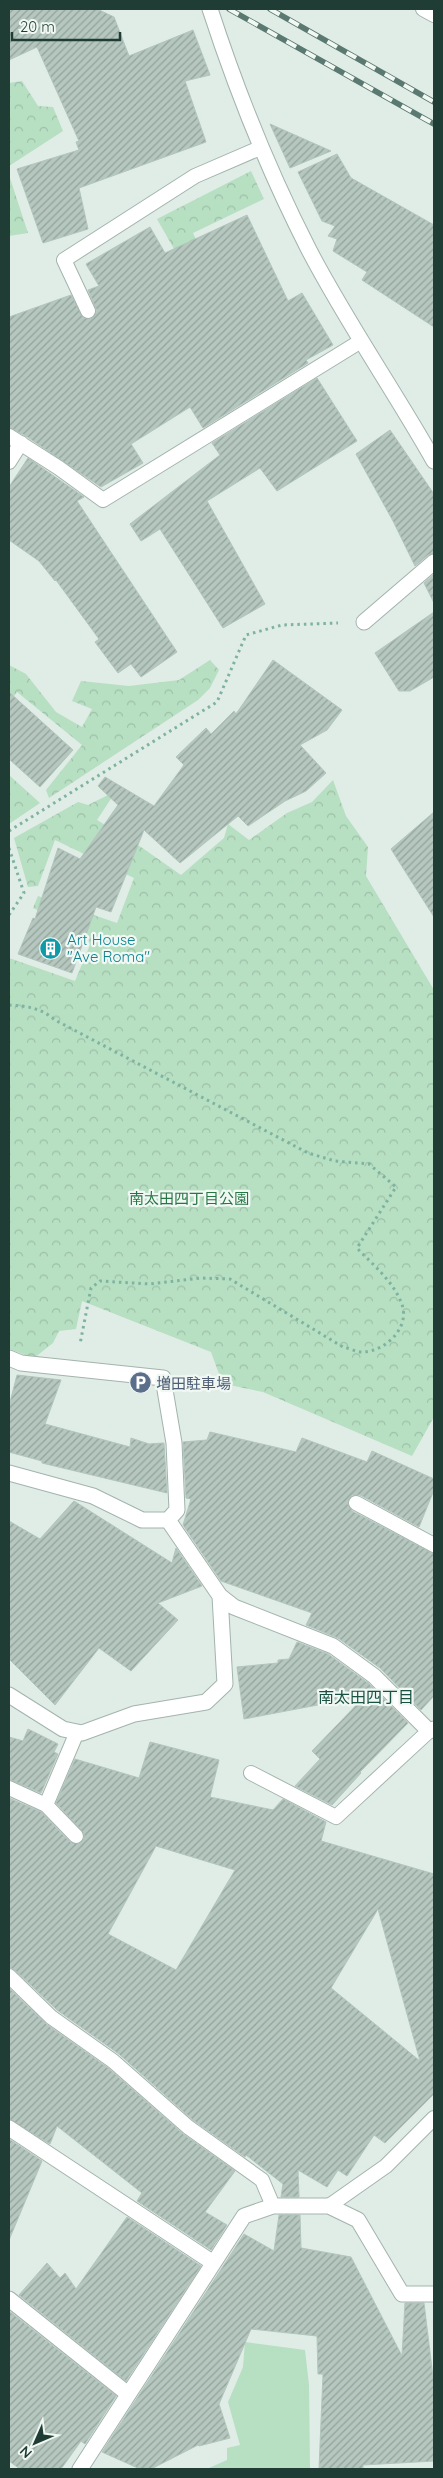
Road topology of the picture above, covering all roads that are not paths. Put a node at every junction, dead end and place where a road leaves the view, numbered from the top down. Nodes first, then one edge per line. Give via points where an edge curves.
1 (210, 9) edge
2 (422, 9) edge
3 (434, 15) edge
4 (260, 148) junction
5 (88, 311) dead end
6 (361, 341) junction
7 (15, 440) edge
8 (434, 461) edge
9 (9, 462) edge
10 (434, 562) edge
11 (364, 622) road end
12 (9, 1358) edge
13 (9, 1473) edge
14 (356, 1503) dead end
15 (168, 1520) junction
16 (434, 1546) edge
17 (220, 1596) junction
18 (9, 1695) edge
19 (432, 1730) edge
20 (77, 1732) junction
21 (251, 1773) dead end
22 (9, 1788) edge
23 (46, 1805) junction
24 (76, 1836) dead end
25 (9, 1976) edge
26 (434, 2118) edge
27 (9, 2128) edge
28 (273, 2206) junction
29 (330, 2206) junction
30 (212, 2262) junction
31 (434, 2294) edge
32 (9, 2298) edge
33 (128, 2394) junction
34 (80, 2469) edge

1 - 4 street via 235,86
2 - 3 lane
4 - 5 lane via 195,176 64,260
4 - 6 street via 309,250
6 - 7 lane via 103,500
6 - 8 street via 398,397
7 - 9 lane
10 - 11 street
12 - 15 street via 21,1363 163,1378 174,1443 177,1510
13 - 15 street via 93,1496 142,1520
14 - 16 lane
15 - 17 street
17 - 19 street via 234,1607 333,1646 374,1676
17 - 20 street via 225,1684 206,1702 134,1714
18 - 20 street via 63,1730
19 - 21 lane via 336,1817
20 - 23 lane
22 - 23 lane
23 - 24 lane
25 - 28 lane via 51,2017 113,2061 188,2127 262,2180
26 - 29 lane via 386,2166
27 - 30 street
28 - 29 street
28 - 30 street via 244,2216
29 - 31 street via 358,2220 402,2294
30 - 33 street
32 - 33 street
33 - 34 street

